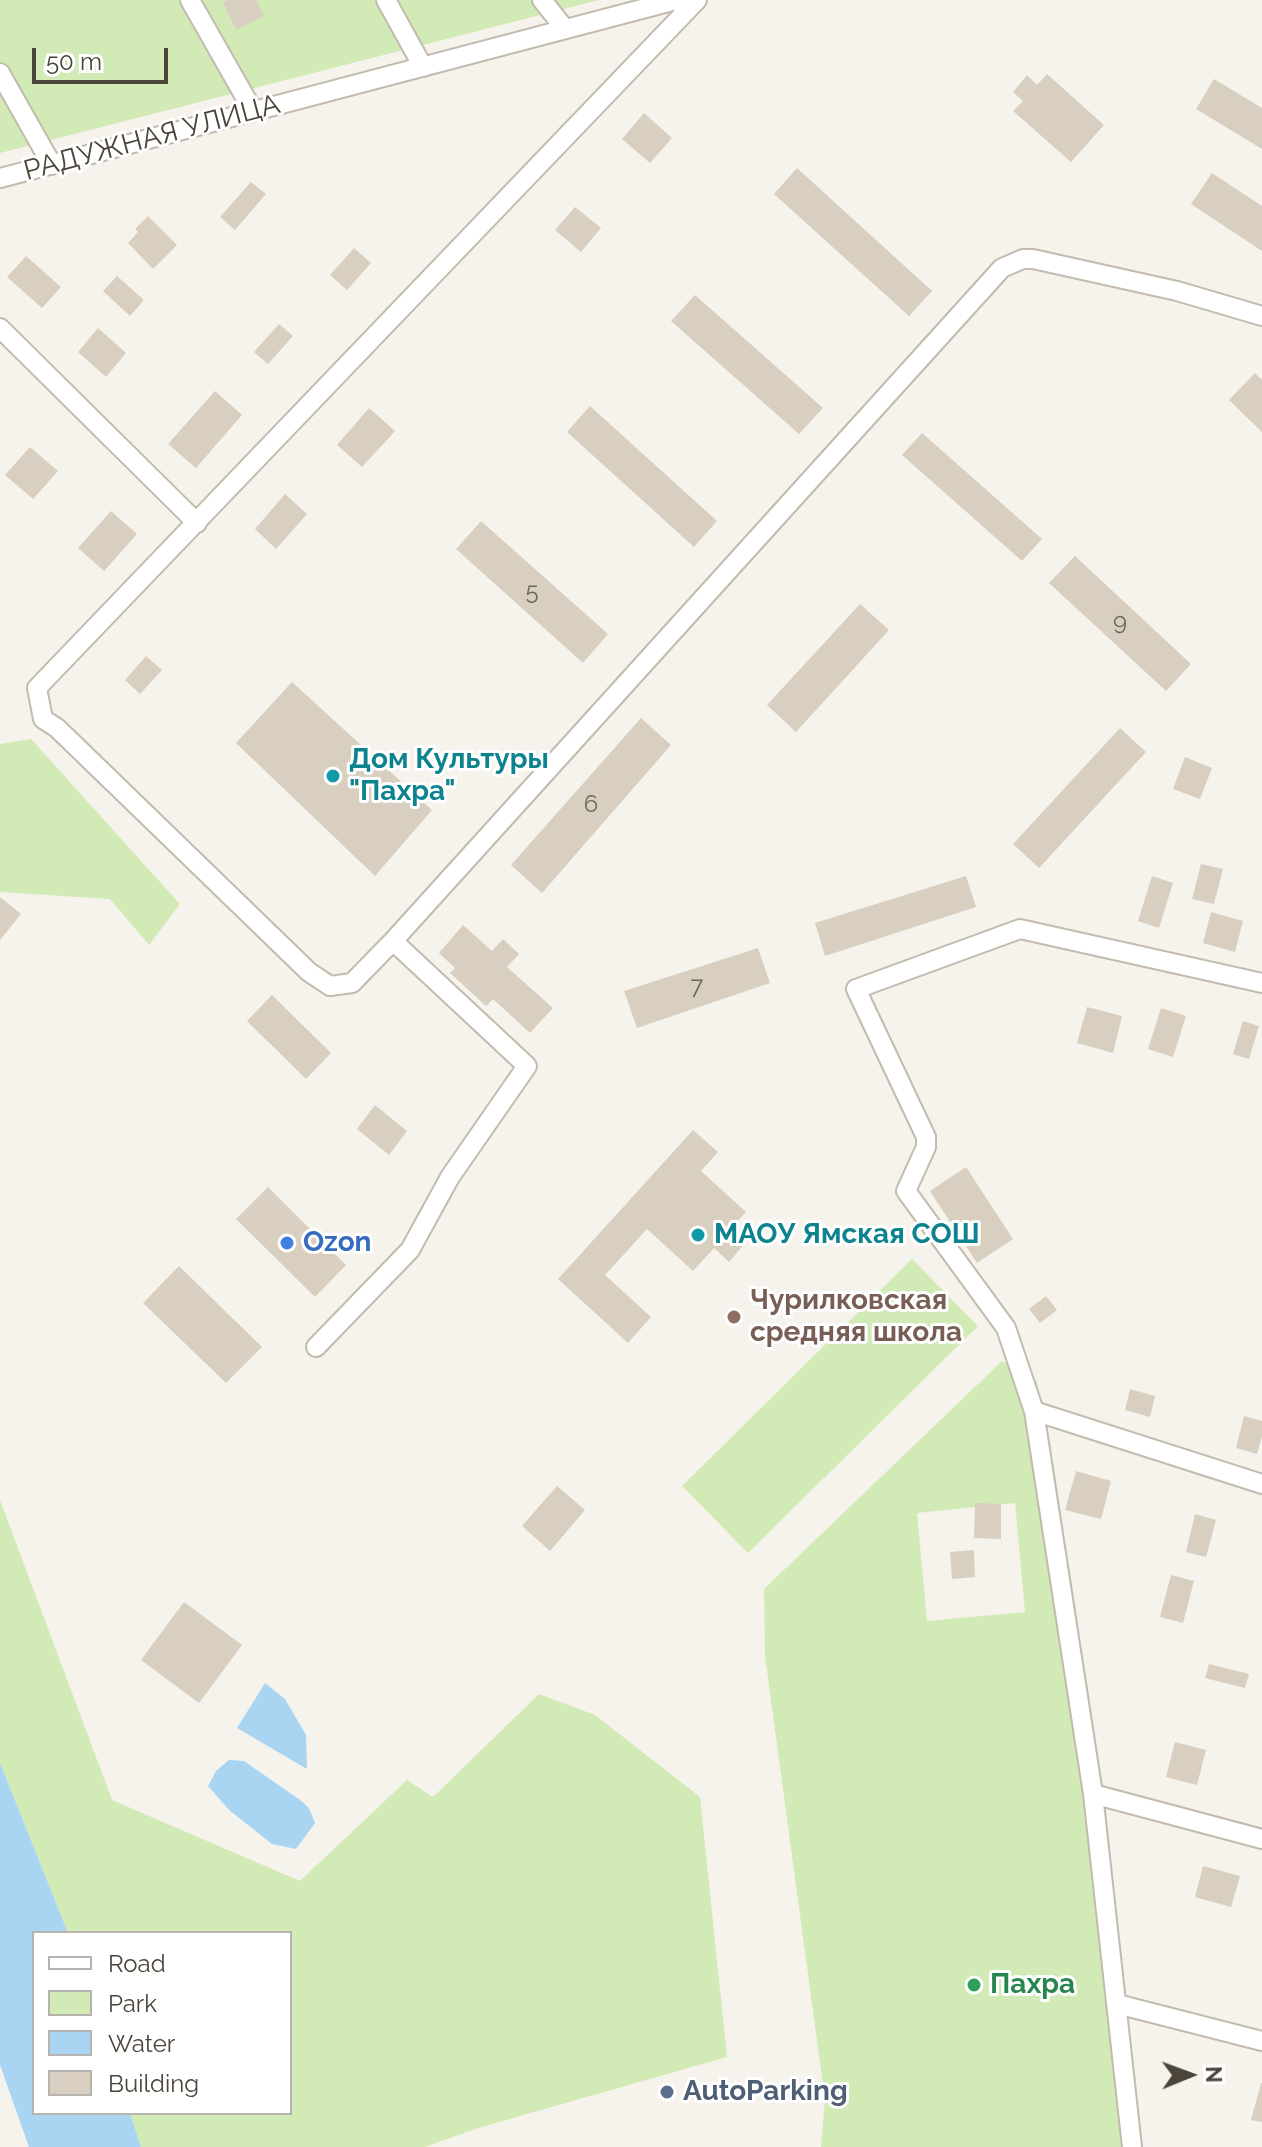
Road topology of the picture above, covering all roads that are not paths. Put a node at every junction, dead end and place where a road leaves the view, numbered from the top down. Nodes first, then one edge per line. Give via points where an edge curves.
1 (190, 0) edge
2 (386, 0) edge
3 (542, 0) edge
4 (676, 0) edge
5 (697, 0) edge
6 (565, 29) junction
7 (423, 67) junction
8 (0, 73) edge
9 (253, 111) junction
10 (52, 165) junction
11 (0, 178) edge
12 (1262, 316) edge
13 (0, 328) edge
14 (197, 523) junction
15 (393, 941) junction
16 (1262, 983) edge
17 (316, 1347) dead end
18 (1034, 1411) junction
19 (1262, 1484) edge
20 (1093, 1794) junction
21 (1262, 1839) edge
22 (1117, 2004) junction
23 (1262, 2041) edge
24 (1132, 2147) edge

1 - 9 street
2 - 7 street
3 - 6 street
4 - 6 street, РАДУЖНАЯ УЛИЦА
5 - 14 street
6 - 7 street, РАДУЖНАЯ УЛИЦА
7 - 9 street, РАДУЖНАЯ УЛИЦА
8 - 10 street
9 - 10 street, РАДУЖНАЯ УЛИЦА
10 - 11 street, РАДУЖНАЯ УЛИЦА
12 - 15 street via 1033,259 1002,268
13 - 14 street
14 - 15 street via 37,688 43,719 309,972 330,986 352,983
15 - 17 street via 527,1066 450,1177 410,1250
16 - 18 street via 1020,929 856,989 926,1137 906,1191 1006,1328
18 - 19 street
18 - 20 street
20 - 21 street
20 - 22 street
22 - 23 street
22 - 24 street

